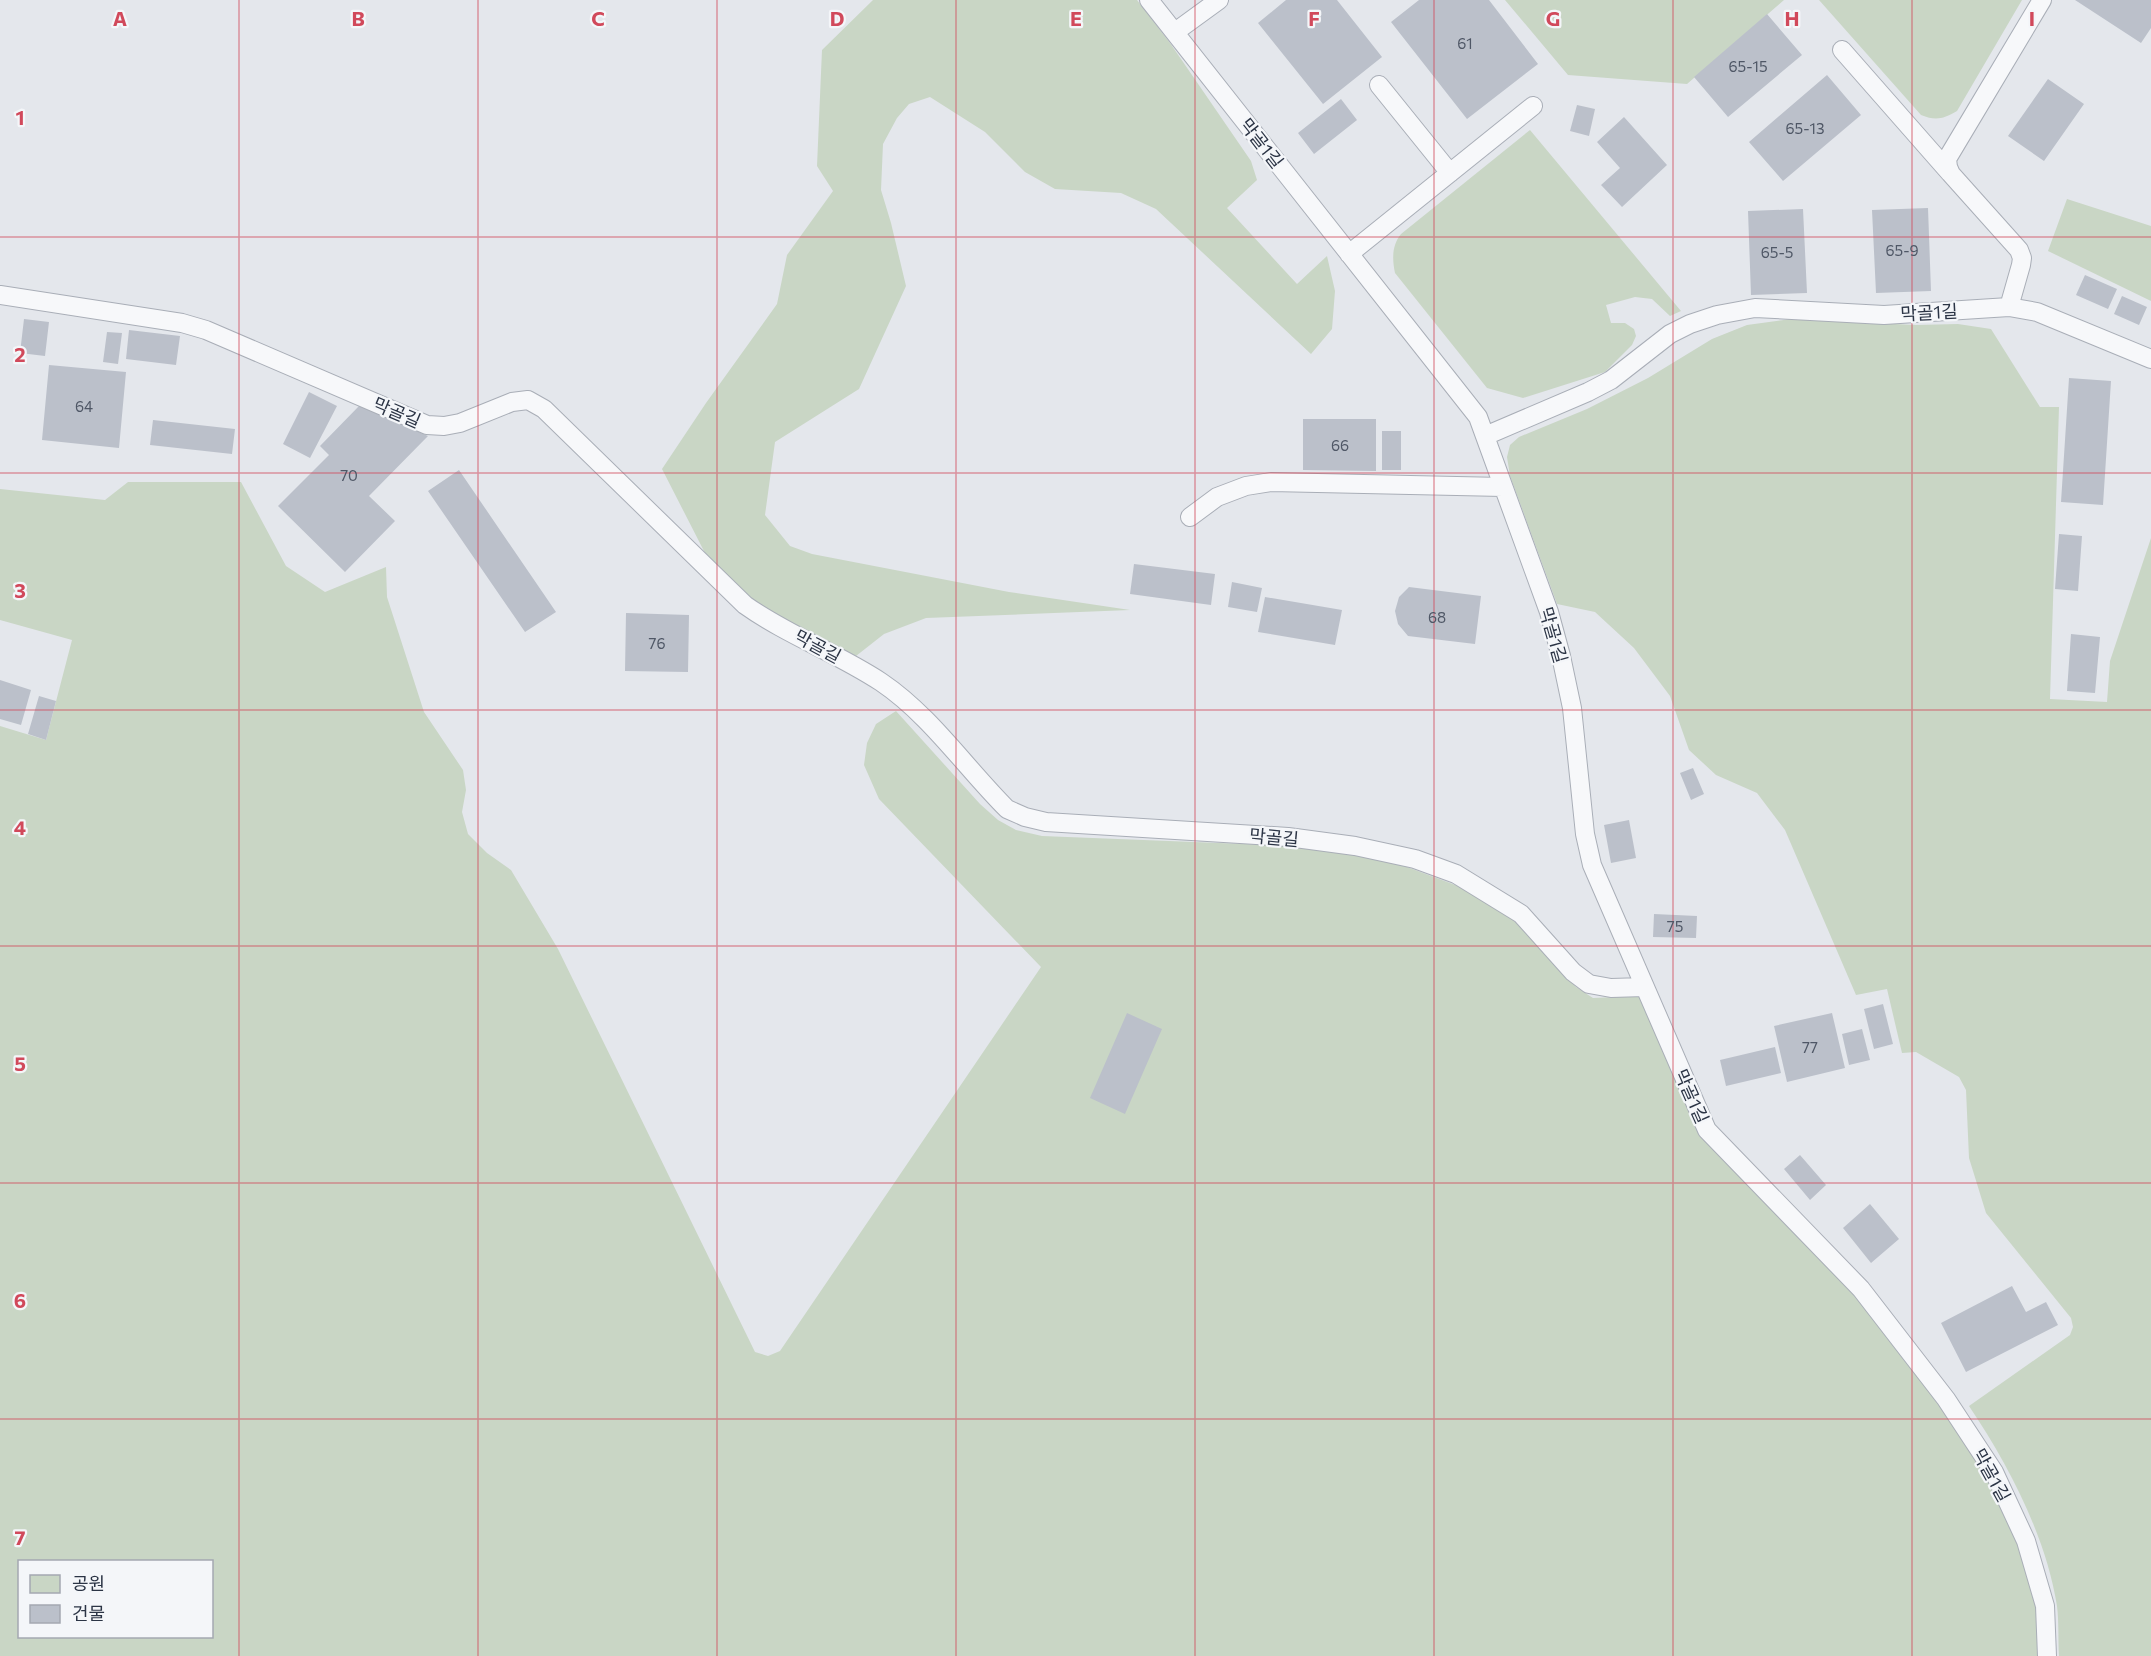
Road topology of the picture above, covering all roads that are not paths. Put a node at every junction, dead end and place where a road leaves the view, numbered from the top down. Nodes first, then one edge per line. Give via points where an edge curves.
1 (1149, 0) edge
2 (1218, 0) edge
3 (2042, 0) edge
4 (1175, 32) junction
5 (1842, 50) dead end
6 (1379, 86) dead end
7 (1533, 106) dead end
8 (1450, 172) junction
9 (1951, 174) junction
10 (1349, 254) junction
11 (0, 296) edge
12 (2009, 307) junction
13 (2151, 359) edge
14 (1485, 436) junction
15 (1503, 487) junction
16 (1190, 517) dead end
17 (1644, 987) junction
18 (2046, 1656) edge

1 - 4 lane, 막골1길
2 - 4 lane
3 - 9 lane via 1947,159
4 - 10 lane, 막골1길
5 - 9 lane
6 - 8 lane
7 - 8 lane
8 - 10 lane
9 - 12 lane via 2019,250 2022,258
10 - 14 lane, 막골1길 via 1478,417
11 - 17 lane, 막골길 via 206,330 427,425 460,423 512,402 528,400 544,409 745,605 901,697 1007,809 1046,822 1288,837 1415,859 1456,874 1521,914 1573,972 1589,984
12 - 13 lane, 막골1길 via 2037,312
12 - 14 lane, 막골1길 via 1884,315 1755,308 1717,315 1671,334 1596,388
14 - 15 lane, 막골1길
15 - 16 lane via 1270,482 1217,497
15 - 17 lane, 막골1길 via 1561,656 1572,708 1585,834 1592,865
17 - 18 lane, 막골1길 via 1707,1130 1861,1289 1946,1399 1994,1472 2026,1541 2045,1606

